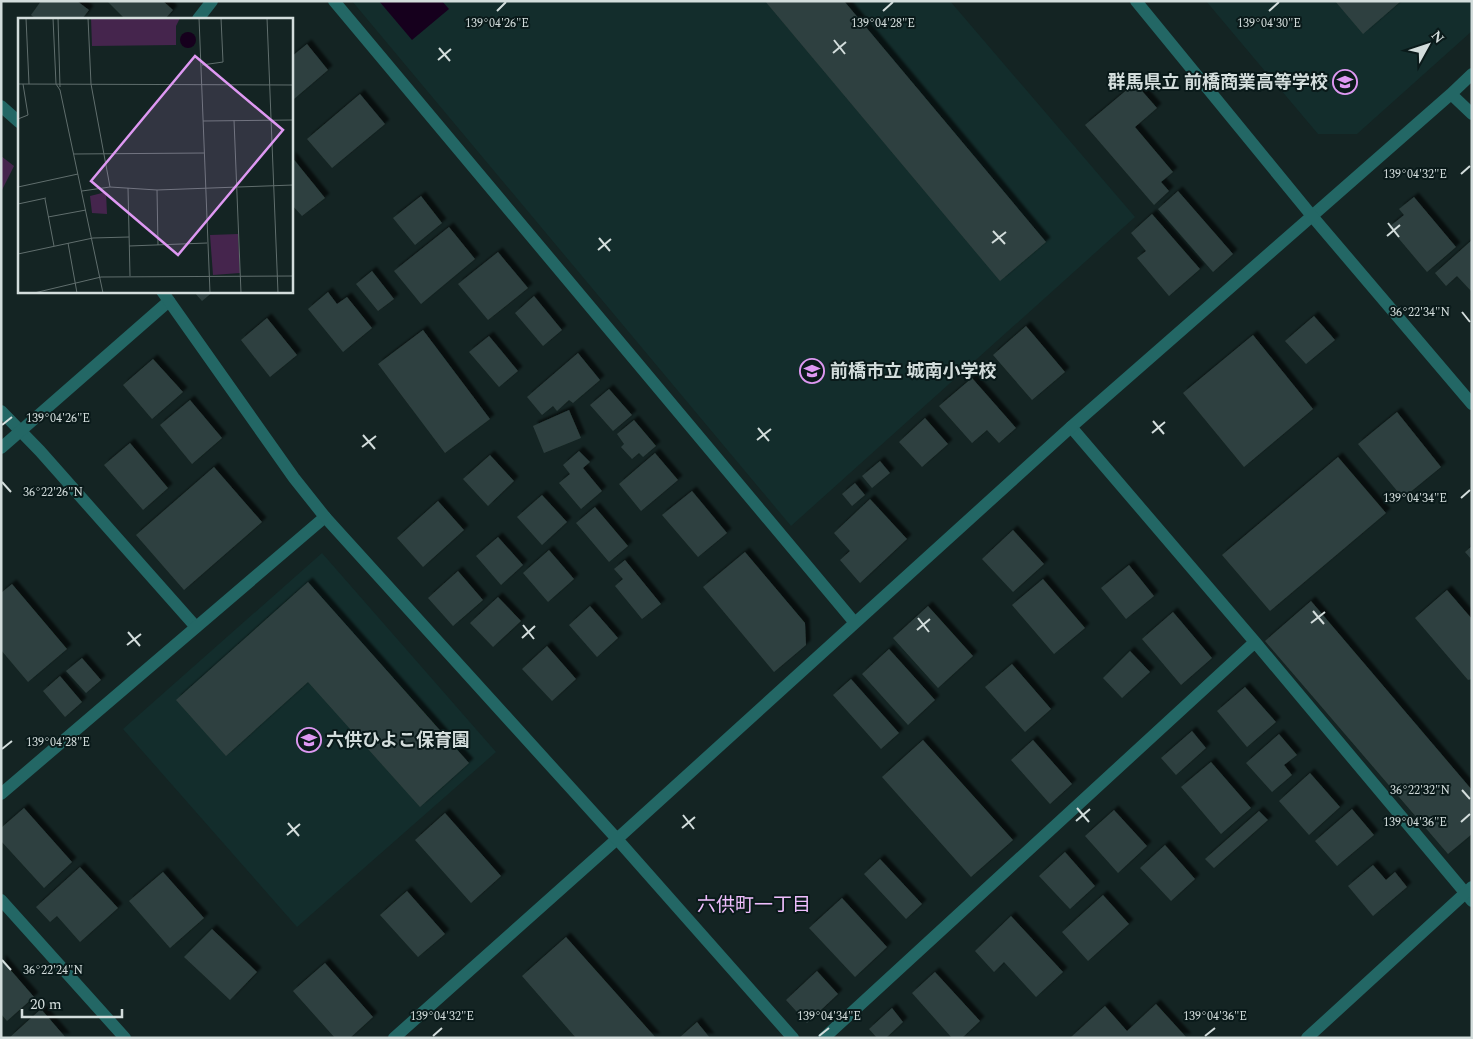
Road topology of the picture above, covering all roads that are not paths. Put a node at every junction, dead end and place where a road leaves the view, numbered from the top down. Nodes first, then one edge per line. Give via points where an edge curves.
1 (212, 1) edge
2 (334, 1) edge
3 (1136, 1) edge
4 (199, 18) edge
5 (1472, 74) edge
6 (1451, 94) junction
7 (1, 106) edge
8 (1472, 114) edge
9 (18, 121) edge
10 (1312, 216) junction
11 (166, 296) edge
12 (1472, 404) edge
13 (1, 411) edge
14 (1071, 427) junction
15 (22, 431) junction
16 (1, 448) edge
17 (325, 517) junction
18 (855, 624) junction
19 (196, 627) junction
20 (1255, 642) junction
21 (1, 794) edge
22 (617, 839) junction
23 (1469, 894) edge
24 (1, 900) edge
25 (125, 1038) edge
26 (394, 1038) edge
27 (793, 1038) edge
28 (824, 1038) edge
29 (1307, 1038) edge

1 - 4 street
2 - 18 street
3 - 10 street
5 - 6 street
6 - 8 street
6 - 10 street
7 - 9 street
10 - 12 street
10 - 14 street
11 - 15 street
11 - 17 street
13 - 15 street
14 - 18 street
14 - 20 street
15 - 16 street
15 - 19 street
17 - 19 street
17 - 22 street
18 - 22 street
19 - 21 street
20 - 23 street
20 - 28 street
22 - 26 street
22 - 27 street
23 - 29 street
24 - 25 street

